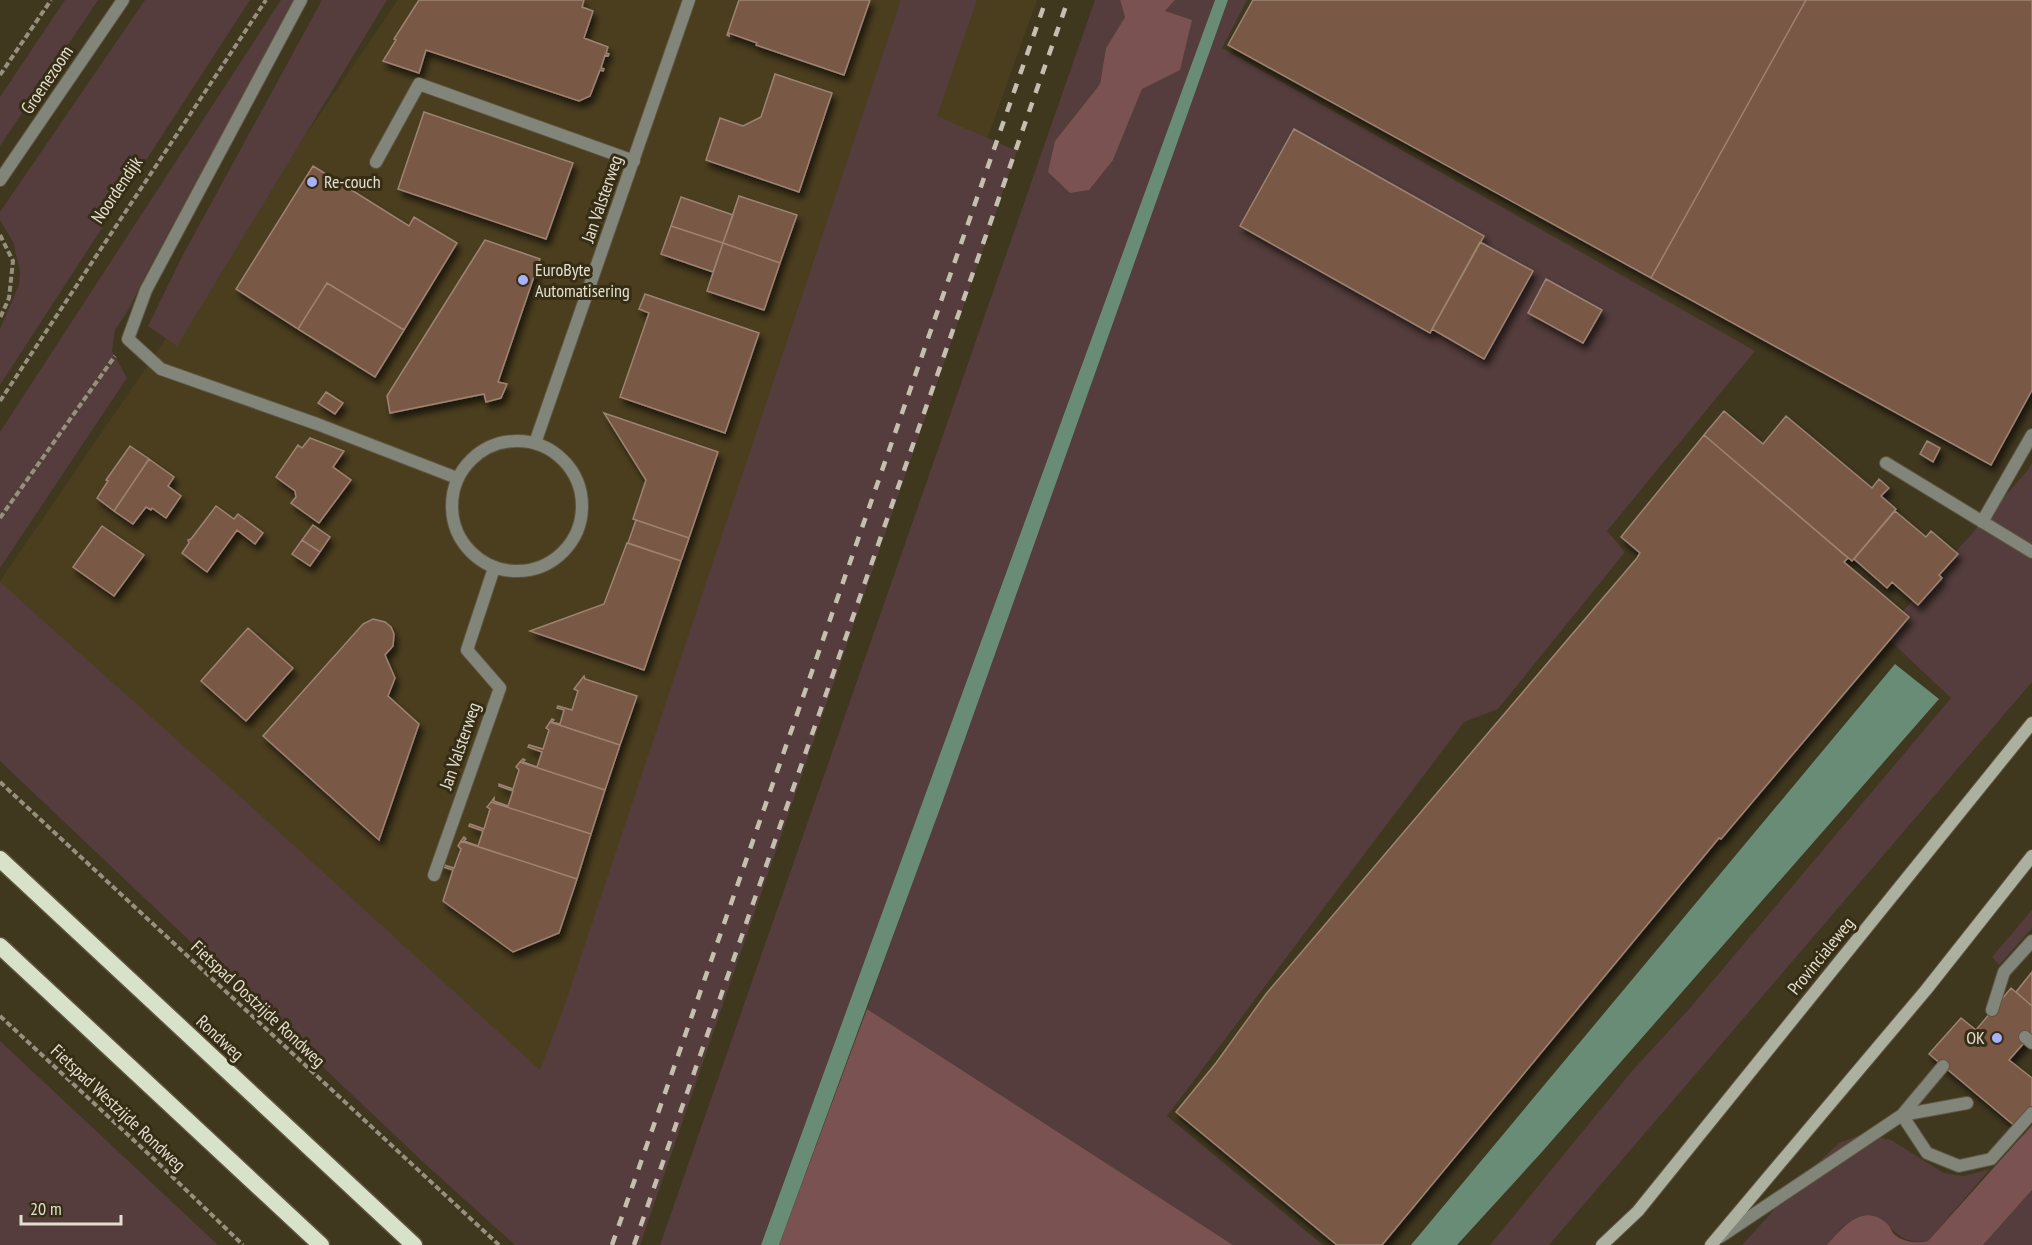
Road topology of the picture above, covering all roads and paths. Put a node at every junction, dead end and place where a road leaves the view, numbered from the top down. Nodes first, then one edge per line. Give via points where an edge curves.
1 (51, 0) edge
2 (123, 0) edge
3 (266, 0) edge
4 (301, 0) edge
5 (689, 0) edge
6 (0, 75) edge
7 (634, 161) junction
8 (376, 162) dead end
9 (0, 180) edge
10 (0, 235) edge
11 (0, 318) edge
12 (128, 339) junction
13 (0, 401) edge
14 (2032, 435) edge
15 (535, 442) junction
16 (1886, 464) dead end
17 (457, 478) junction
18 (0, 518) edge
19 (1982, 522) junction
20 (2032, 552) edge
21 (494, 568) junction
22 (2032, 723) edge
23 (0, 782) edge
24 (2032, 856) edge
25 (0, 859) edge
26 (434, 876) dead end
27 (2032, 941) edge
28 (0, 946) edge
29 (1992, 1010) dead end
30 (0, 1016) edge
31 (1943, 1066) dead end
32 (1967, 1103) dead end
33 (2032, 1113) edge
34 (1902, 1115) junction
35 (1638, 1211) junction
36 (1713, 1242) edge
37 (243, 1245) edge
38 (321, 1245) edge
39 (414, 1245) edge
40 (499, 1245) edge
41 (1602, 1245) edge
42 (1613, 1245) edge

1 - 6 path
2 - 9 street, Groenezoom
3 - 13 path, Noordendijk
4 - 12 street via 146,290
5 - 7 street, Jan Valsterweg
7 - 8 street via 419,84
7 - 15 street, Jan Valsterweg
10 - 11 path via 13,261 9,298
12 - 17 street via 161,369
12 - 18 path
14 - 19 street
15 - 17 street via 512,440 489,446 470,459
15 - 21 street via 567,463 582,496 582,515 567,549 553,561 518,572
16 - 19 street
17 - 21 street via 451,500 453,523 463,544
19 - 20 street
21 - 26 street, Jan Valsterweg via 467,650 500,688
22 - 35 main road, Provincialeweg
23 - 40 path, Fietspad Oostzijde Rondweg
24 - 36 main road via 1926,990
25 - 39 highway, Rondweg
27 - 29 street via 2004,972
28 - 38 highway
30 - 37 path, Fietspad Westzijde Rondweg
31 - 34 street
32 - 34 street
33 - 34 street via 1991,1159 1959,1166 1927,1154
34 - 36 street
35 - 41 main road, Provincialeweg
35 - 42 main road, Provincialeweg

